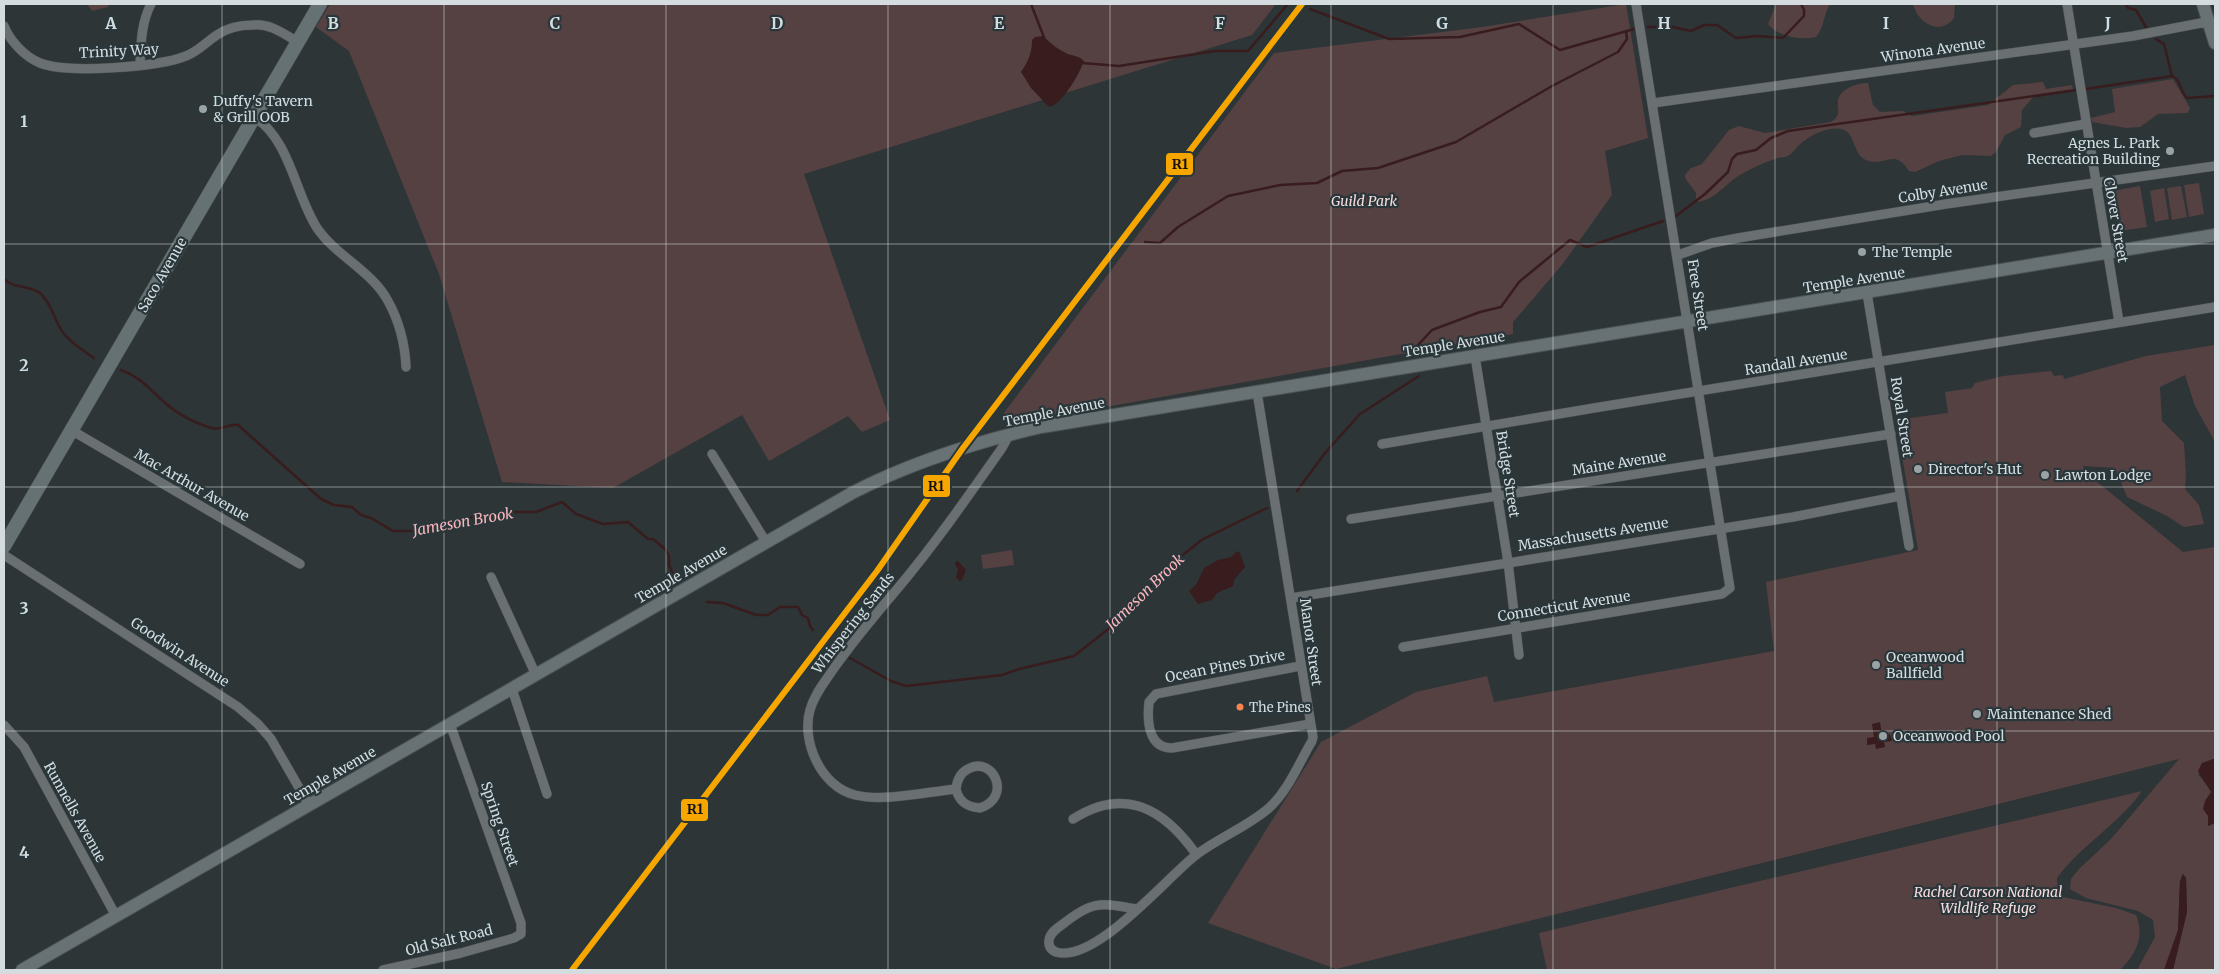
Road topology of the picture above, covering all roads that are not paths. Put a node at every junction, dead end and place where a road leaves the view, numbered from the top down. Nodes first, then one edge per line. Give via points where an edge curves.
1 (151, 4) edge
2 (320, 4) edge
3 (1636, 4) edge
4 (2067, 4) edge
5 (2203, 4) edge
6 (2212, 24) edge
7 (4, 28) edge
8 (298, 42) junction
9 (2215, 43) edge
10 (2074, 44) junction
11 (140, 65) junction
12 (1654, 103) junction
13 (254, 118) junction
14 (2086, 124) junction
15 (2034, 133) dead end
16 (2215, 166) edge
17 (2096, 183) junction
18 (2215, 236) edge
19 (2108, 252) junction
20 (1678, 255) junction
21 (1867, 292) junction
22 (2215, 307) edge
23 (1688, 322) junction
24 (2119, 322) junction
25 (1474, 356) junction
26 (1879, 363) junction
27 (406, 367) dead end
28 (1700, 391) junction
29 (1257, 392) junction
30 (1486, 426) junction
31 (71, 430) junction
32 (1891, 434) junction
33 (1009, 435) junction
34 (1382, 444) dead end
35 (712, 454) dead end
36 (1711, 462) junction
37 (1497, 495) junction
38 (1900, 496) junction
39 (1351, 520) dead end
40 (1720, 528) junction
41 (766, 542) junction
42 (4, 546) edge
43 (1909, 546) dead end
44 (4, 555) edge
45 (1508, 562) junction
46 (300, 564) dead end
47 (492, 577) dead end
48 (1729, 590) joint
49 (1291, 598) junction
50 (1514, 628) junction
51 (1403, 647) dead end
52 (1519, 655) dead end
53 (1300, 666) junction
54 (536, 675) junction
55 (512, 688) junction
56 (450, 724) junction
57 (1310, 724) junction
58 (4, 725) edge
59 (956, 789) junction
60 (547, 794) dead end
61 (309, 805) junction
62 (1073, 819) dead end
63 (1196, 854) junction
64 (1136, 910) junction
65 (116, 916) junction
66 (521, 934) joint
67 (22, 970) edge
68 (383, 970) edge

1 - 11 street via 142,28
2 - 8 main road, Saco Avenue
3 - 12 street, Free Street
4 - 10 street, Clover Street
5 - 6 street
6 - 9 street
6 - 10 street, Winona Avenue
7 - 11 street, Trinity Way via 24,54 50,66 100,68
8 - 11 street, Trinity Way via 272,28 254,24 228,29 184,57
8 - 13 main road, Saco Avenue
10 - 12 street, Winona Avenue
10 - 14 street, Clover Street
12 - 20 street, Free Street
13 - 27 street via 272,132 318,228 388,300 401,336
13 - 31 main road, Saco Avenue
14 - 15 street
14 - 17 street, Clover Street
16 - 17 street, Colby Avenue
17 - 19 street, Clover Street
17 - 20 street, Colby Avenue via 1738,238
18 - 19 street, Temple Avenue
19 - 21 street, Temple Avenue
19 - 24 street, Clover Street
20 - 23 street, Free Street
21 - 23 street, Temple Avenue
21 - 26 street, Royal Street
22 - 24 street, Randall Avenue
23 - 25 street, Temple Avenue
23 - 28 street, Free Street
24 - 26 street, Randall Avenue
25 - 29 street, Temple Avenue
25 - 30 street, Bridge Street
26 - 28 street, Randall Avenue
26 - 32 street, Royal Street
28 - 30 street, Randall Avenue
28 - 36 street, Free Street
29 - 33 street, Temple Avenue
29 - 49 street, Manor Street
30 - 34 street, Randall Avenue
30 - 37 street, Bridge Street
31 - 42 main road, Saco Avenue
31 - 46 street, Mac Arthur Avenue
32 - 36 street, Maine Avenue
32 - 38 street, Royal Street
33 - 41 street, Temple Avenue via 976,443 892,474
33 - 59 street, Whispering Sands via 971,492 899,587 855,638 816,693 808,716 809,740 816,760 829,779 847,792 870,797
35 - 41 street
36 - 37 street, Maine Avenue
36 - 40 street, Free Street
37 - 39 street, Maine Avenue
37 - 45 street, Bridge Street
38 - 40 street, Massachusetts Avenue
38 - 43 street, Royal Street
40 - 45 street, Massachusetts Avenue
40 - 48 street, Free Street
41 - 54 street, Temple Avenue
44 - 61 street, Goodwin Avenue via 238,707 272,739
45 - 49 street, Massachusetts Avenue
45 - 50 street, Bridge Street
47 - 54 street
48 - 50 street, Connecticut Avenue via 1722,594
49 - 53 street, Manor Street
50 - 51 street, Connecticut Avenue
50 - 52 street, Bridge Street
53 - 57 street, Manor Street
53 - 57 street, Ocean Pines Drive via 1156,694 1149,702 1152,738 1158,744 1172,748
54 - 55 street, Temple Avenue
55 - 56 street, Temple Avenue
55 - 60 street
56 - 61 street, Temple Avenue
56 - 66 street, Spring Street via 522,926
57 - 63 street, Manor Street via 1312,741 1274,803
58 - 65 street, Runnells Avenue via 24,747
59 - 59 street via 963,772 976,766 993,773 998,784 996,796 980,808 966,805
61 - 65 street, Temple Avenue
62 - 63 street via 1102,805 1123,803 1135,806 1166,820
63 - 64 street, Manor Street
64 - 64 street, Manor Street via 1104,904 1086,907 1053,932 1048,944 1053,951 1062,953 1091,944 1108,935
65 - 67 street, Temple Avenue
66 - 68 street, Old Salt Road via 461,953

